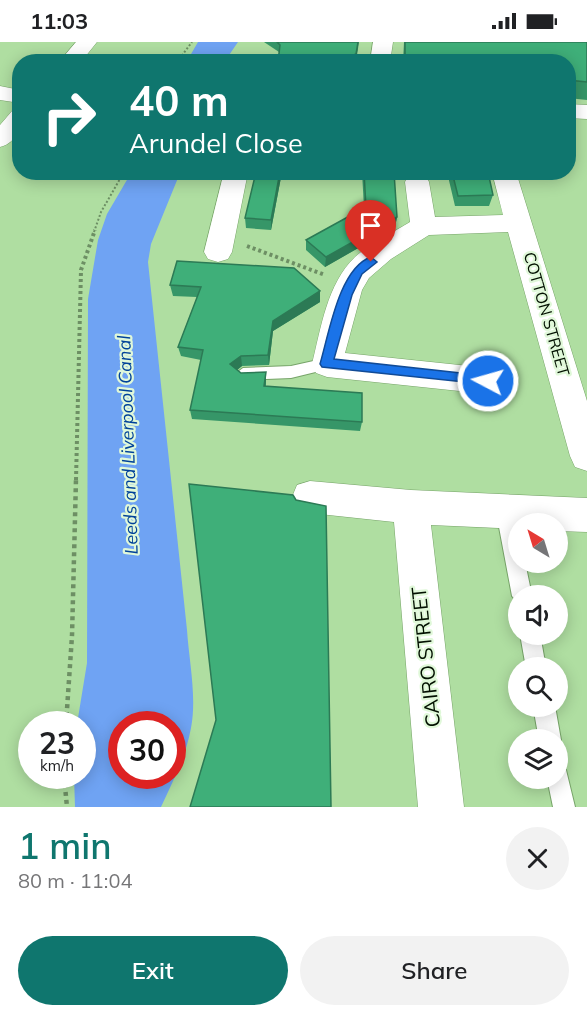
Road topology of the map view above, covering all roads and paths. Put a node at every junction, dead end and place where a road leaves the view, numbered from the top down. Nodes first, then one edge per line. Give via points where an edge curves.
1 (87, 42) edge
2 (76, 54) edge
3 (12, 126) edge
4 (0, 140) edge
5 (119, 180) edge
6 (234, 180) edge
7 (507, 180) edge
8 (417, 182) dead end
9 (521, 223) junction
10 (424, 226) junction
11 (220, 245) joint
12 (351, 285) junction
13 (327, 364) junction
14 (242, 374) edge
15 (488, 381) dead end
16 (587, 456) edge
17 (298, 496) dead end
18 (411, 507) junction
19 (506, 511) junction
20 (587, 515) edge
21 (520, 585) edge
22 (67, 711) edge
23 (65, 789) edge
24 (560, 789) edge
25 (67, 807) edge
26 (441, 807) edge
27 (564, 807) edge

1 - 2 street
3 - 4 street
5 - 22 path via 101,212 81,270
6 - 11 street
7 - 9 street, COTTON STREET
8 - 10 street
9 - 10 street
9 - 16 street, COTTON STREET
10 - 12 street via 358,272
11 - 12 path
12 - 13 street
13 - 14 lane via 291,372
13 - 15 street
17 - 18 street
18 - 19 street
18 - 26 street, CAIRO STREET
19 - 20 street
19 - 21 lane
23 - 25 path
24 - 27 lane

